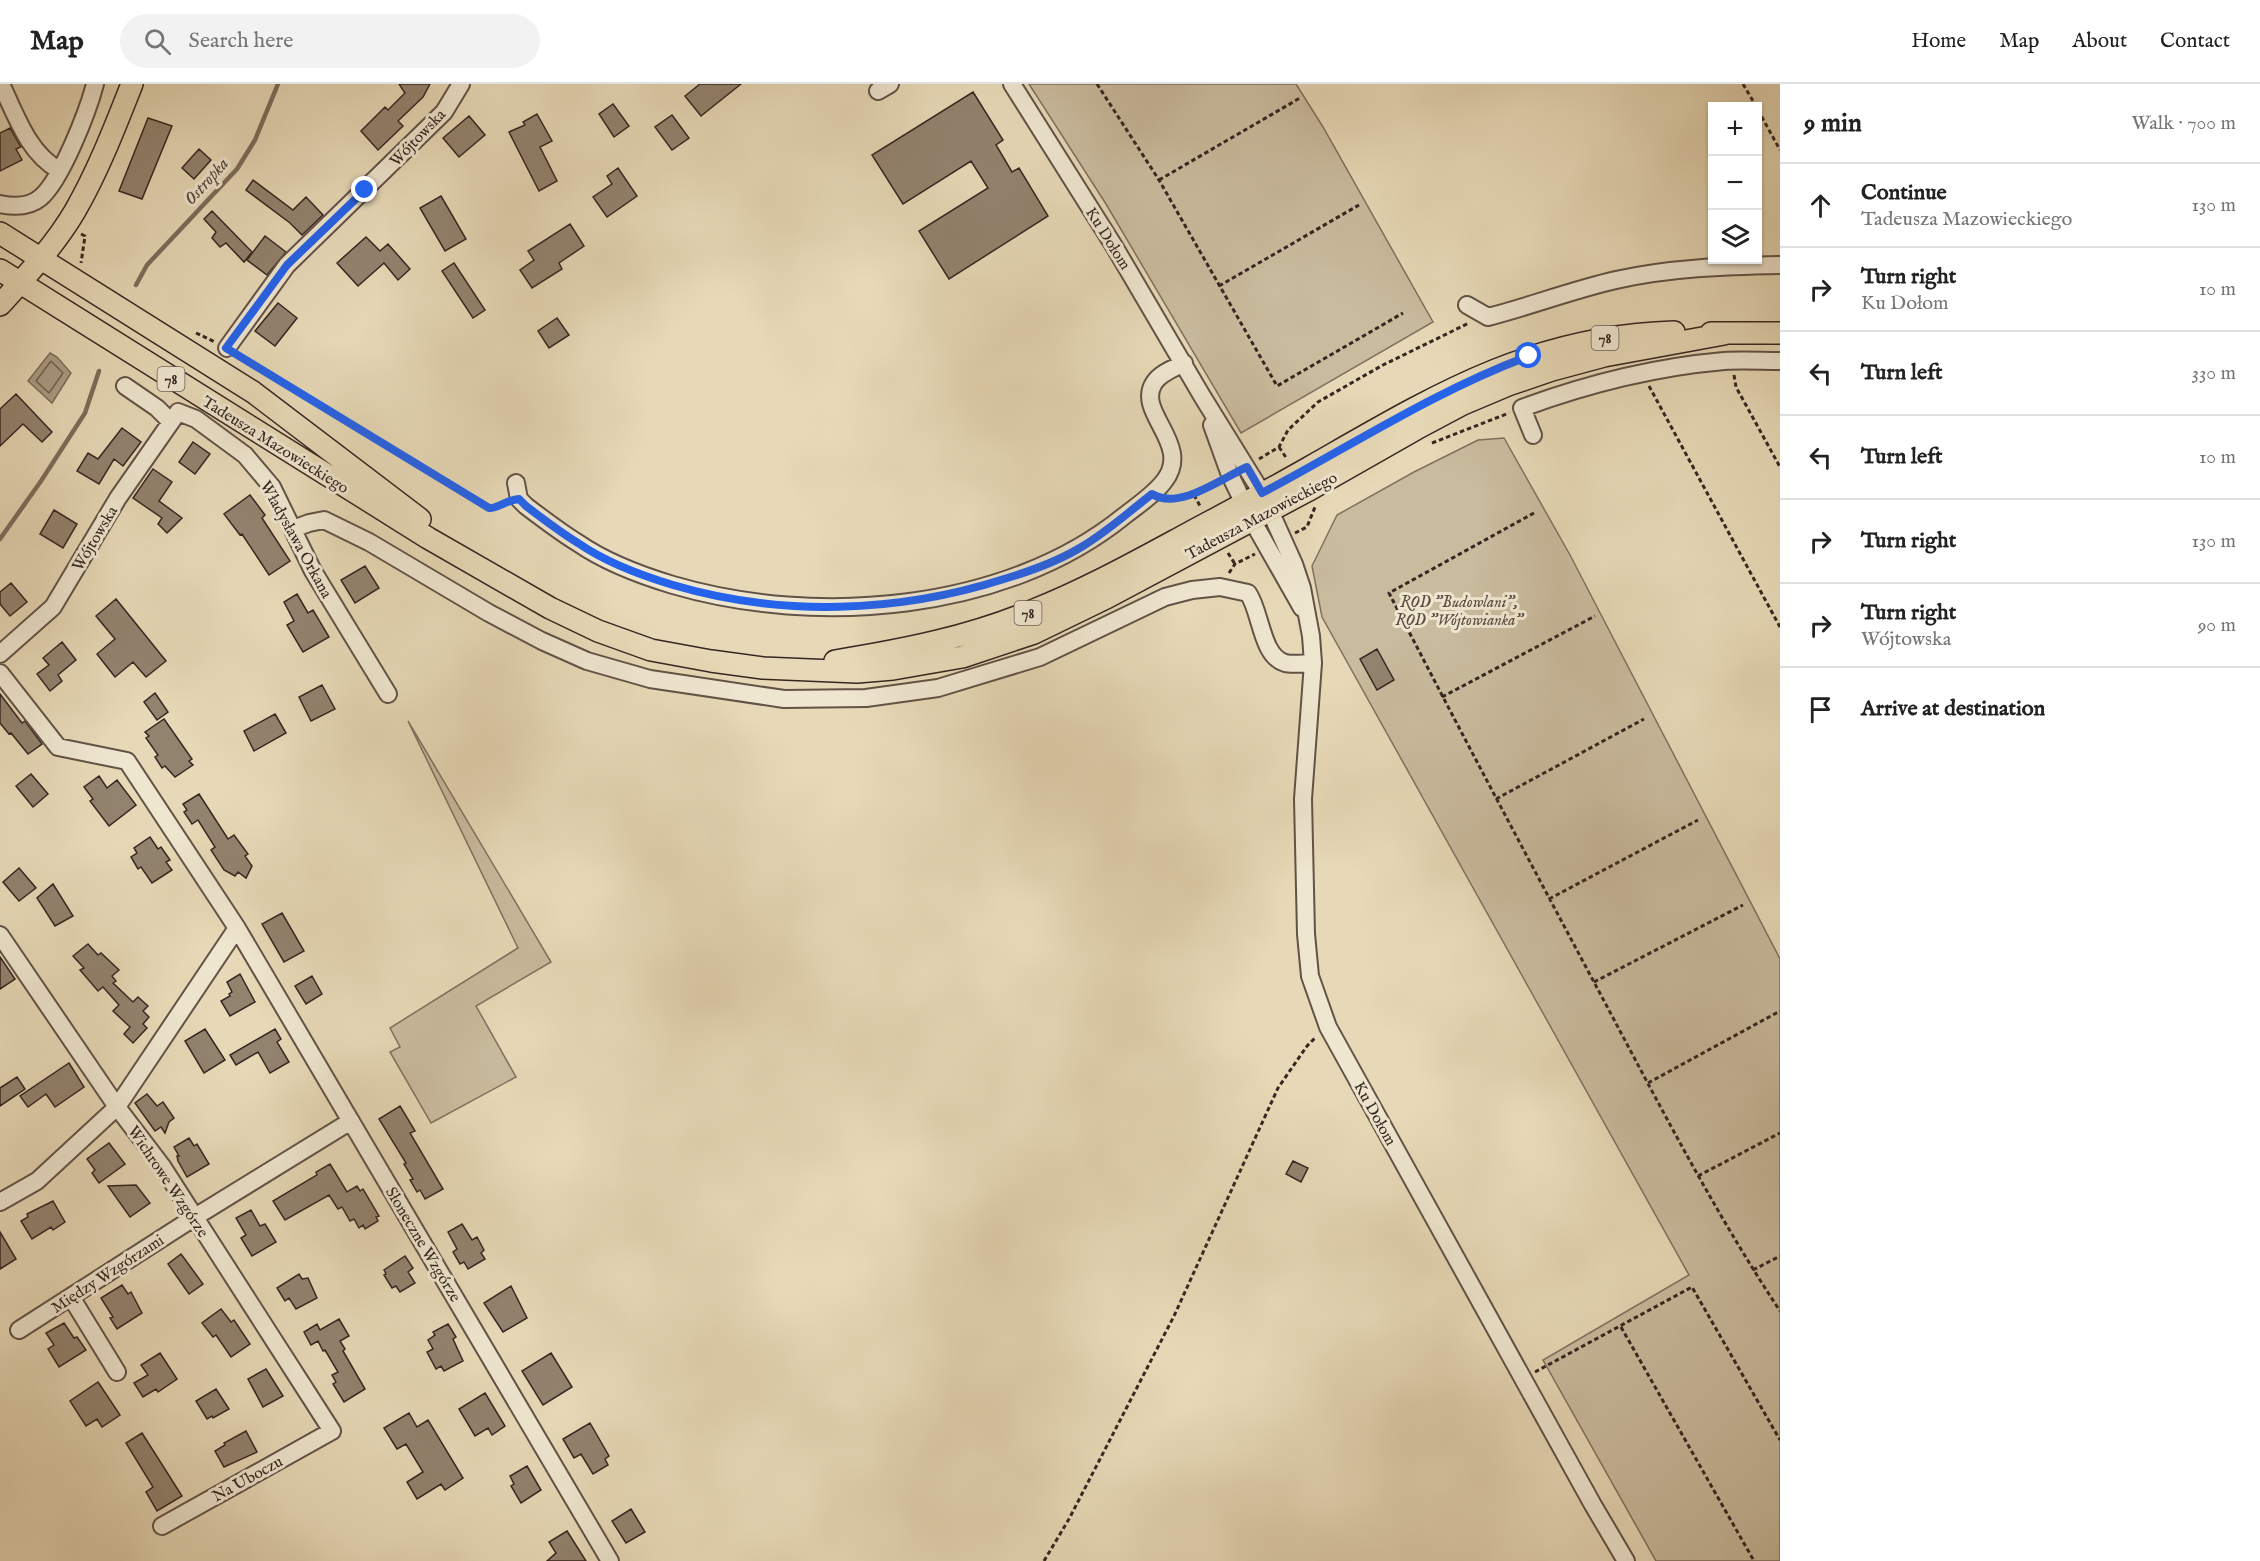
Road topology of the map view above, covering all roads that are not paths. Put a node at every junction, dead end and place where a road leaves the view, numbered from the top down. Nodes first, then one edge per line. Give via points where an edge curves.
1 (1, 84) edge
2 (132, 84) edge
3 (461, 84) edge
4 (1012, 84) edge
5 (93, 85) edge
6 (59, 171) junction
7 (0, 204) edge
8 (0, 233) edge
9 (41, 258) junction
10 (1780, 265) edge
11 (0, 270) edge
12 (20, 283) junction
13 (0, 305) edge
14 (1467, 305) dead end
15 (1780, 333) edge
16 (226, 348) road end
17 (1780, 361) edge
18 (1184, 363) junction
19 (125, 386) dead end
20 (1202, 396) junction
21 (175, 417) junction
22 (1533, 435) dead end
23 (517, 491) road end
24 (1267, 501) junction
25 (1248, 512) junction
26 (293, 529) junction
27 (505, 582) junction
28 (1307, 617) junction
29 (0, 654) edge
30 (1313, 663) junction
31 (0, 673) edge
32 (388, 694) dead end
33 (237, 928) junction
34 (0, 936) edge
35 (117, 1107) junction
36 (351, 1121) junction
37 (0, 1202) edge
38 (195, 1217) junction
39 (71, 1297) junction
40 (19, 1330) dead end
41 (117, 1372) dead end
42 (332, 1431) joint
43 (162, 1526) dead end
44 (610, 1561) edge
45 (1626, 1561) edge

1 - 6 street via 35,151
2 - 9 main road via 76,210
3 - 16 street, Wójtowska via 444,112 287,265
4 - 18 street, Ku Dołom
5 - 6 street via 87,112
6 - 7 street via 40,199 17,206
8 - 9 main road, 78
9 - 12 main road
9 - 27 main road, Tadeusza Mazowieckiego / 78 via 253,392
10 - 14 street via 1671,271 1617,280 1488,316
11 - 12 main road, 78
12 - 13 main road
12 - 27 main road, Tadeusza Mazowieckiego / 78 via 287,452
15 - 24 main road, Tadeusza Mazowieckiego / 78 via 1724,334 1604,356 1552,370 1463,404 1307,491
17 - 22 street via 1732,361 1616,379 1557,395 1522,408
18 - 20 street, Ku Dołom
18 - 23 street via 1153,383 1150,396 1155,416 1173,452 1166,479 1152,494 1082,547 1030,571 968,590 842,608 788,606 726,597 673,585 579,545 526,506
19 - 21 street, Władysława Orkana
20 - 24 street, Ku Dołom
20 - 25 street, Ku Dołom via 1230,475
21 - 26 street, Władysława Orkana via 196,419 245,455 272,487
21 - 29 street, Wójtowska via 118,498 53,607
24 - 25 main road, Tadeusza Mazowieckiego / 78
24 - 28 street, Ku Dołom via 1302,588
25 - 27 main road, Tadeusza Mazowieckiego / 78 via 1069,617 1034,633 962,657 893,669 857,672 762,668 651,650 598,631
25 - 28 street, Ku Dołom
26 - 30 street via 324,520 489,613 587,661 650,679 784,699 866,698 938,688 1040,657 1165,597 1220,587 1248,593 1272,654 1278,659
26 - 32 street, Władysława Orkana via 313,571
28 - 30 street, Ku Dołom
30 - 45 street, Ku Dołom via 1304,799 1310,976 1328,1027
31 - 33 street, Słoneczne Wzgórze via 58,747 126,761
33 - 35 street
33 - 36 street, Słoneczne Wzgórze
34 - 35 street, Wichrowe Wzgórze
35 - 37 street via 37,1181
35 - 38 street, Wichrowe Wzgórze
36 - 38 street, Między Wzgórzami
36 - 44 street, Słoneczne Wzgórze
38 - 39 street, Między Wzgórzami
38 - 42 street, Wichrowe Wzgórze
39 - 40 street, Między Wzgórzami
39 - 41 street
42 - 43 street, Na Uboczu

